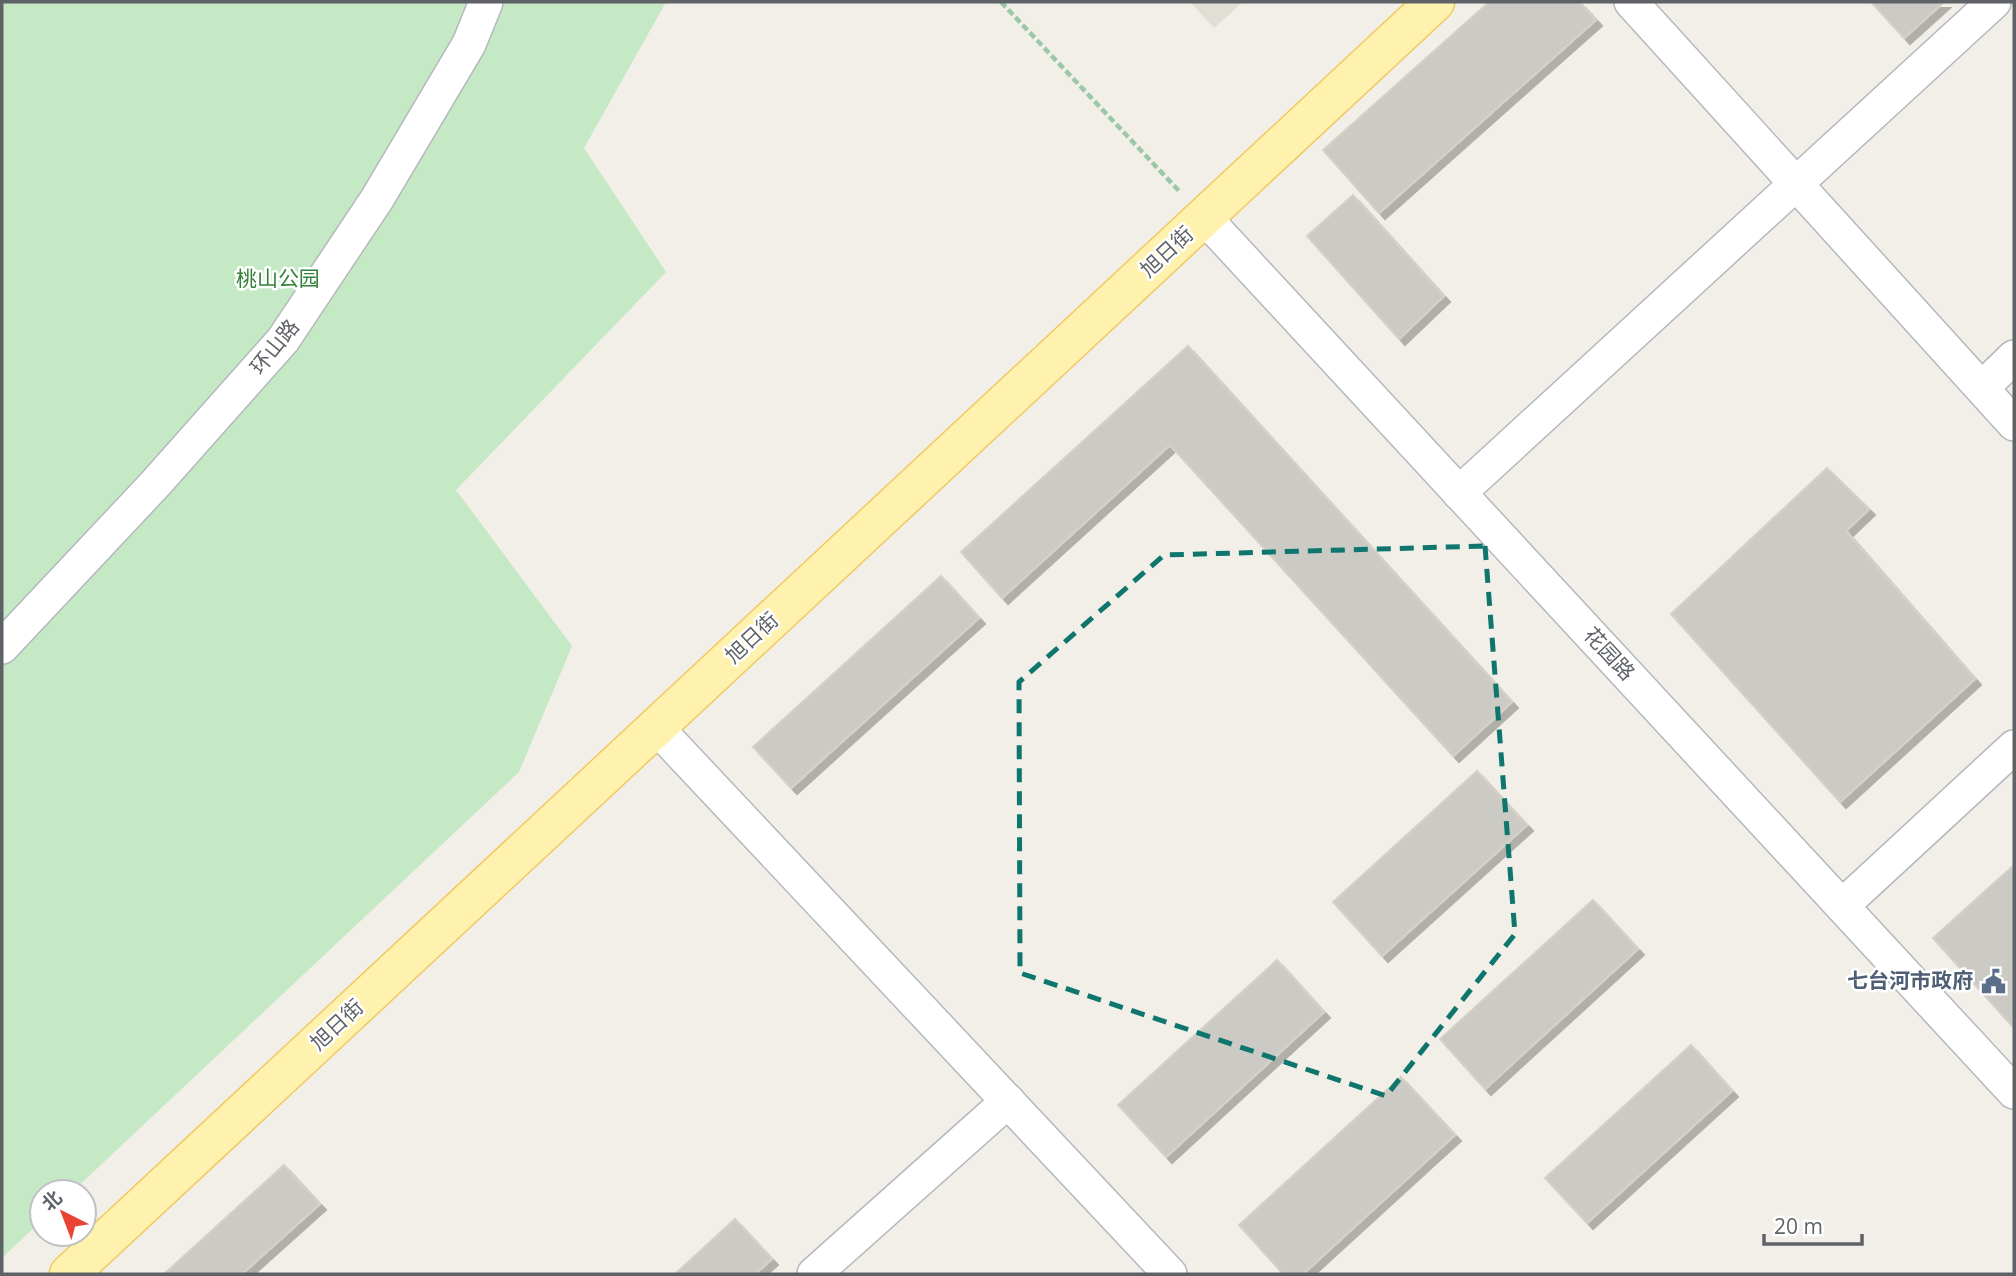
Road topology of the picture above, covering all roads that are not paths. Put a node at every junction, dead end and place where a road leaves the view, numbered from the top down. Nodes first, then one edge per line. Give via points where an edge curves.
1 (486, 2) edge
2 (1435, 2) edge
3 (1631, 2) edge
4 (1994, 2) edge
5 (1796, 183) junction
6 (1204, 217) junction
7 (2014, 357) edge
8 (1982, 388) junction
9 (2014, 424) edge
10 (1459, 493) junction
11 (2, 647) edge
12 (656, 727) junction
13 (2014, 747) edge
14 (1842, 906) junction
15 (2014, 1092) edge
16 (1008, 1101) junction
17 (1159, 1270) edge
18 (69, 1274) edge
19 (814, 1274) edge

1 - 11 street, 环山路 via 470,44 377,199 283,340
2 - 6 main road, 旭日街
3 - 5 street
4 - 5 street
5 - 8 street
5 - 10 street
6 - 10 street, 花园路
6 - 12 main road, 旭日街
7 - 8 street
8 - 9 street
10 - 14 street, 花园路
12 - 16 street
12 - 18 main road, 旭日街
13 - 14 street
14 - 15 street, 花园路
16 - 17 street
16 - 19 street

